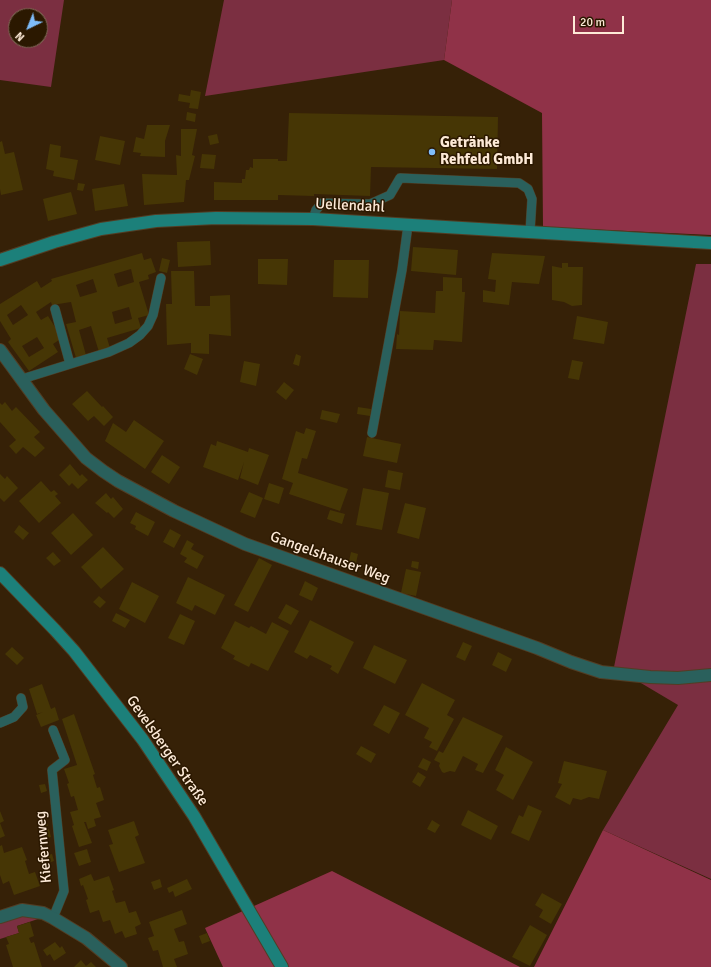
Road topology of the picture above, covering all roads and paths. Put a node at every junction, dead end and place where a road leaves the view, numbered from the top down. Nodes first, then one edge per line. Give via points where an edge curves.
1 (313, 220) junction
2 (408, 225) junction
3 (530, 232) junction
4 (707, 243) edge
5 (0, 260) edge
6 (161, 278) dead end
7 (55, 308) dead end
8 (0, 350) edge
9 (70, 364) junction
10 (22, 379) junction
11 (372, 433) dead end
12 (0, 573) edge
13 (711, 675) edge
14 (21, 698) dead end
15 (0, 723) edge
16 (53, 730) dead end
17 (0, 917) edge
18 (53, 918) junction
19 (121, 967) edge
20 (282, 967) edge

1 - 2 main road, Uellendahl
1 - 3 lane via 316,210 322,203 370,204 390,195 400,178 519,184 528,189 532,199
1 - 5 main road, Uellendahl via 216,218 156,221 100,229
2 - 3 main road, Uellendahl
2 - 11 lane
3 - 4 main road, Uellendahl
6 - 9 lane via 153,315 140,335 109,352
7 - 9 lane
8 - 10 street, Gangelshauser Weg
9 - 10 lane
10 - 13 street, Gangelshauser Weg via 63,433 86,458 103,471 174,511 246,544 601,672 678,678
12 - 20 main road, Gevelsberger Straße via 74,651 143,740 194,816
14 - 15 lane via 23,707 14,717
16 - 18 lane, Kiefernweg via 65,760 52,770 64,891
17 - 18 street via 22,910 43,913
18 - 19 street via 86,938

